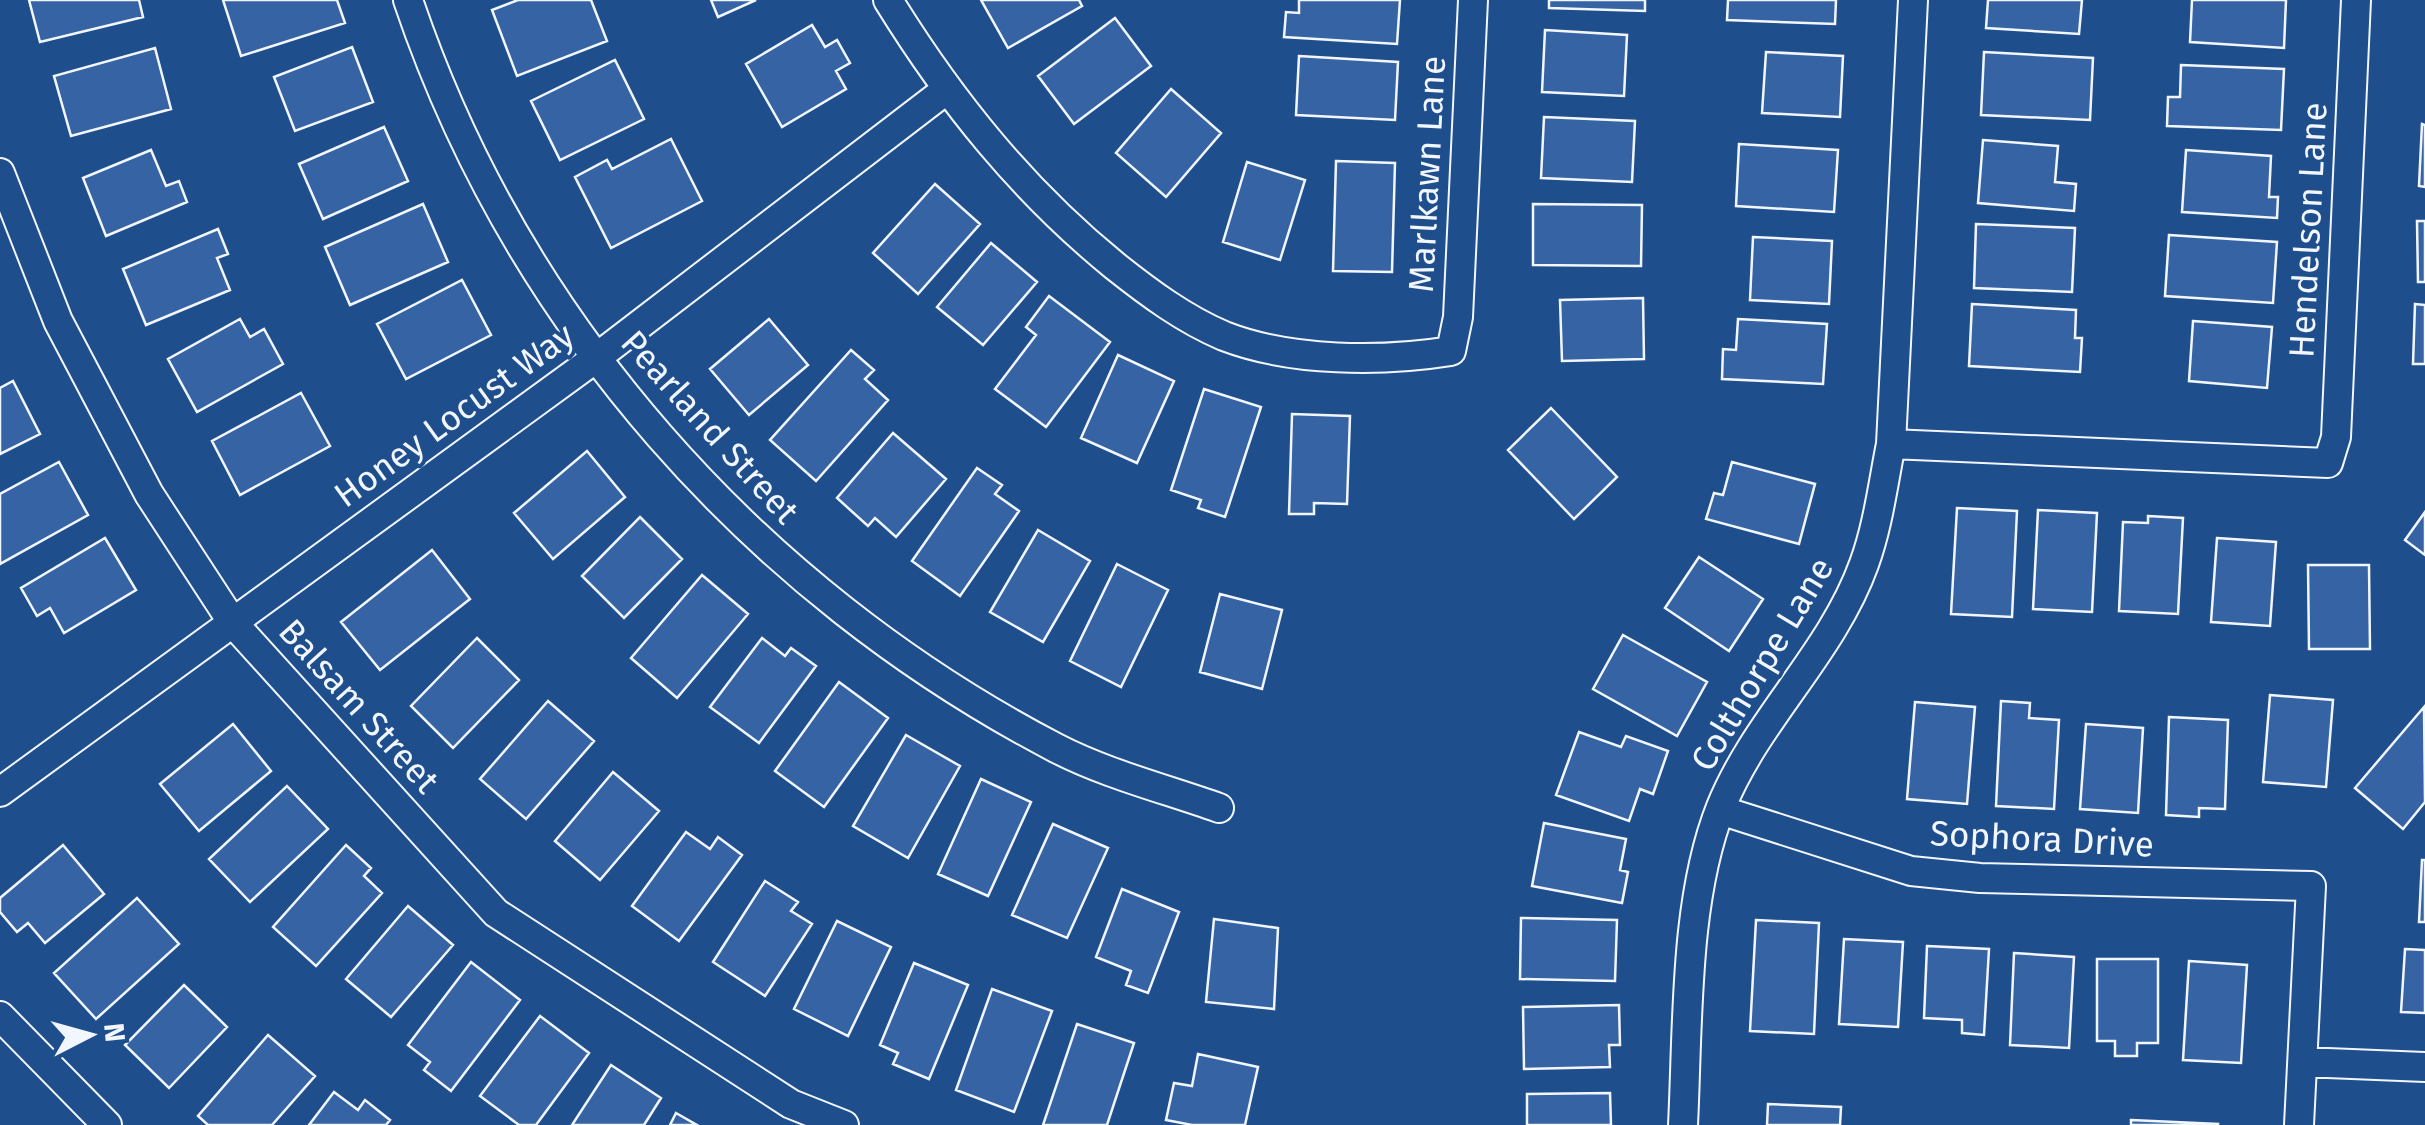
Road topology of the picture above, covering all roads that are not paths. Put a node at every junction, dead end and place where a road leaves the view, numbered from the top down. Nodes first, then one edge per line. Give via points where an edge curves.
1 (408, 0) edge
2 (888, 0) edge
3 (1473, 0) edge
4 (1913, 0) edge
5 (2356, 0) edge
6 (946, 90) junction
7 (0, 173) edge
8 (596, 358) junction
9 (1891, 444) junction
10 (232, 624) junction
11 (0, 792) edge
12 (1219, 808) dead end
13 (1720, 810) junction
14 (0, 1016) edge
15 (2303, 1062) junction
16 (2425, 1066) edge
17 (106, 1125) edge
18 (844, 1125) edge
19 (1683, 1125) edge
20 (2299, 1125) edge

1 - 8 street, Pearland Street via 435,74 506,221
2 - 6 street
3 - 6 street, Marlkawn Lane via 1452,350 1297,352 1228,338 1191,320 1044,204
4 - 9 street, Colthorpe Lane
5 - 9 street, Hendelson Lane via 2336,437 2328,463
6 - 8 street, Honey Locust Way
7 - 10 street, Balsam Street via 66,336 149,494
8 - 10 street, Honey Locust Way
8 - 12 street, Pearland Street via 731,516 834,606 944,683 1059,750
9 - 13 street, Colthorpe Lane via 1864,564
10 - 11 street, Honey Locust Way
10 - 18 street, Balsam Street via 496,913 791,1104
13 - 15 street, Sophora Drive via 1911,871 2311,886
13 - 19 street, Colthorpe Lane via 1700,887
14 - 17 street
15 - 16 street
15 - 20 street

